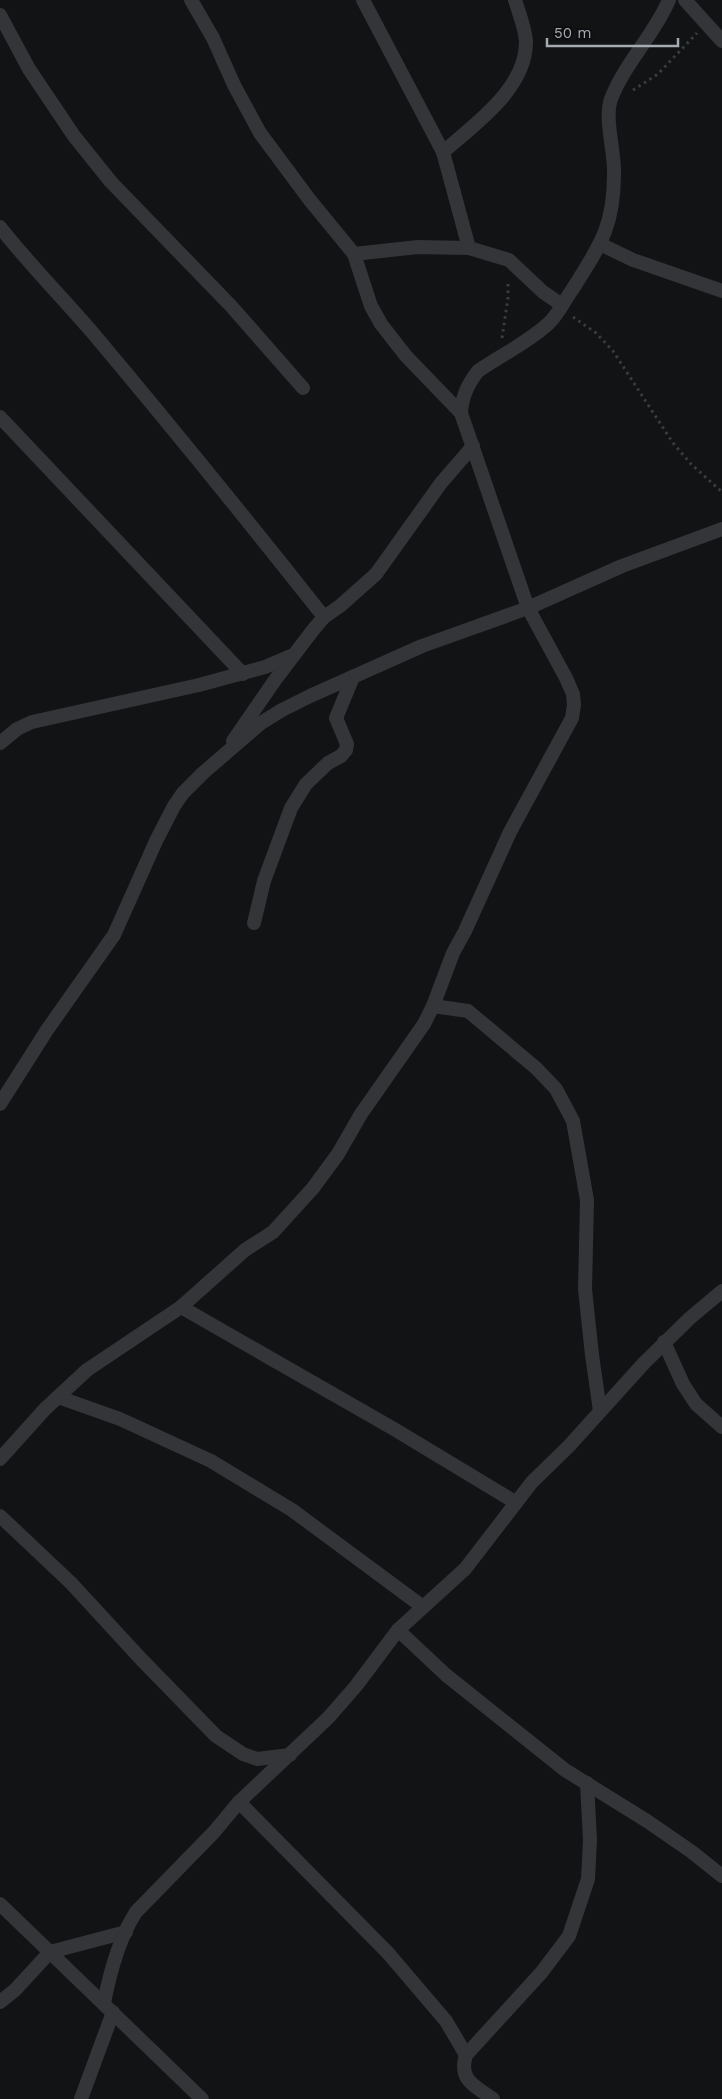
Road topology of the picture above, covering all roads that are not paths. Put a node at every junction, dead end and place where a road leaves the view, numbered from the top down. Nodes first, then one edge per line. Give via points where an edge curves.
1 (191, 0) edge
2 (363, 0) edge
3 (515, 0) edge
4 (669, 0) edge
5 (685, 0) edge
6 (0, 15) edge
7 (722, 41) edge
8 (443, 152) junction
9 (0, 227) edge
10 (600, 244) junction
11 (469, 248) junction
12 (354, 254) junction
13 (722, 291) edge
14 (562, 305) junction
15 (302, 388) dead end
16 (462, 413) junction
17 (0, 416) edge
18 (473, 446) junction
19 (722, 528) edge
20 (528, 608) junction
21 (324, 617) junction
22 (293, 655) junction
23 (243, 674) junction
24 (353, 677) junction
25 (0, 743) edge
26 (222, 756) junction
27 (254, 923) dead end
28 (433, 1006) junction
29 (0, 1104) edge
30 (722, 1291) edge
31 (182, 1307) junction
32 (664, 1342) junction
33 (58, 1398) junction
34 (600, 1411) junction
35 (722, 1427) edge
36 (0, 1460) edge
37 (515, 1502) junction
38 (0, 1516) edge
39 (423, 1607) junction
40 (398, 1630) junction
41 (290, 1755) junction
42 (587, 1783) junction
43 (239, 1802) junction
44 (722, 1876) edge
45 (0, 1904) edge
46 (126, 1932) junction
47 (50, 1952) junction
48 (0, 2002) edge
49 (109, 2008) junction
50 (466, 2055) junction
51 (81, 2099) edge
52 (202, 2099) edge
53 (493, 2099) edge

1 - 12 street via 260,132 308,199
2 - 8 street
3 - 8 street via 526,41 524,61 518,75 497,103
4 - 10 street via 611,99 613,198 608,228
5 - 7 street
6 - 15 street via 29,70 80,144 111,182 232,306
8 - 11 street
9 - 21 street via 158,411
10 - 13 street via 633,260
10 - 14 street
11 - 12 street via 418,247
11 - 14 street via 509,260
12 - 16 street via 371,306 381,324 406,356
14 - 16 street via 549,323 534,335 478,371 464,396
16 - 18 street
17 - 23 street
18 - 20 street
18 - 21 street via 441,483 376,574
19 - 20 street via 622,566
20 - 24 street via 422,646
20 - 28 street via 573,694 572,718 510,832 453,953
21 - 22 street
22 - 23 street
22 - 26 street
23 - 25 street via 32,722
24 - 26 street via 282,710
24 - 27 street via 336,718 347,744 346,750 306,784 291,808 264,881
26 - 29 street via 183,793 174,806 114,936 47,1030
28 - 31 street via 338,1154 295,1210
28 - 34 street via 468,1011 476,1017 556,1089 573,1121 588,1200 585,1288
30 - 32 street
31 - 33 street via 99,1361
31 - 37 street
32 - 34 street
32 - 35 street via 696,1404
33 - 36 street
33 - 39 street via 120,1419 211,1461 292,1510
34 - 37 street
37 - 39 street via 465,1569
38 - 41 street via 71,1583 216,1736 257,1759
39 - 40 street
40 - 41 street via 342,1703
40 - 42 street via 446,1674 565,1770
41 - 43 street
42 - 44 street via 692,1852
42 - 50 street via 588,1880 569,1936 542,1973
43 - 46 street via 136,1912
43 - 50 street via 388,1953 446,2021
45 - 47 street
46 - 47 street
46 - 49 street via 114,1964
47 - 48 street
47 - 49 street
49 - 51 street
49 - 52 street
50 - 53 street via 463,2064 468,2081

